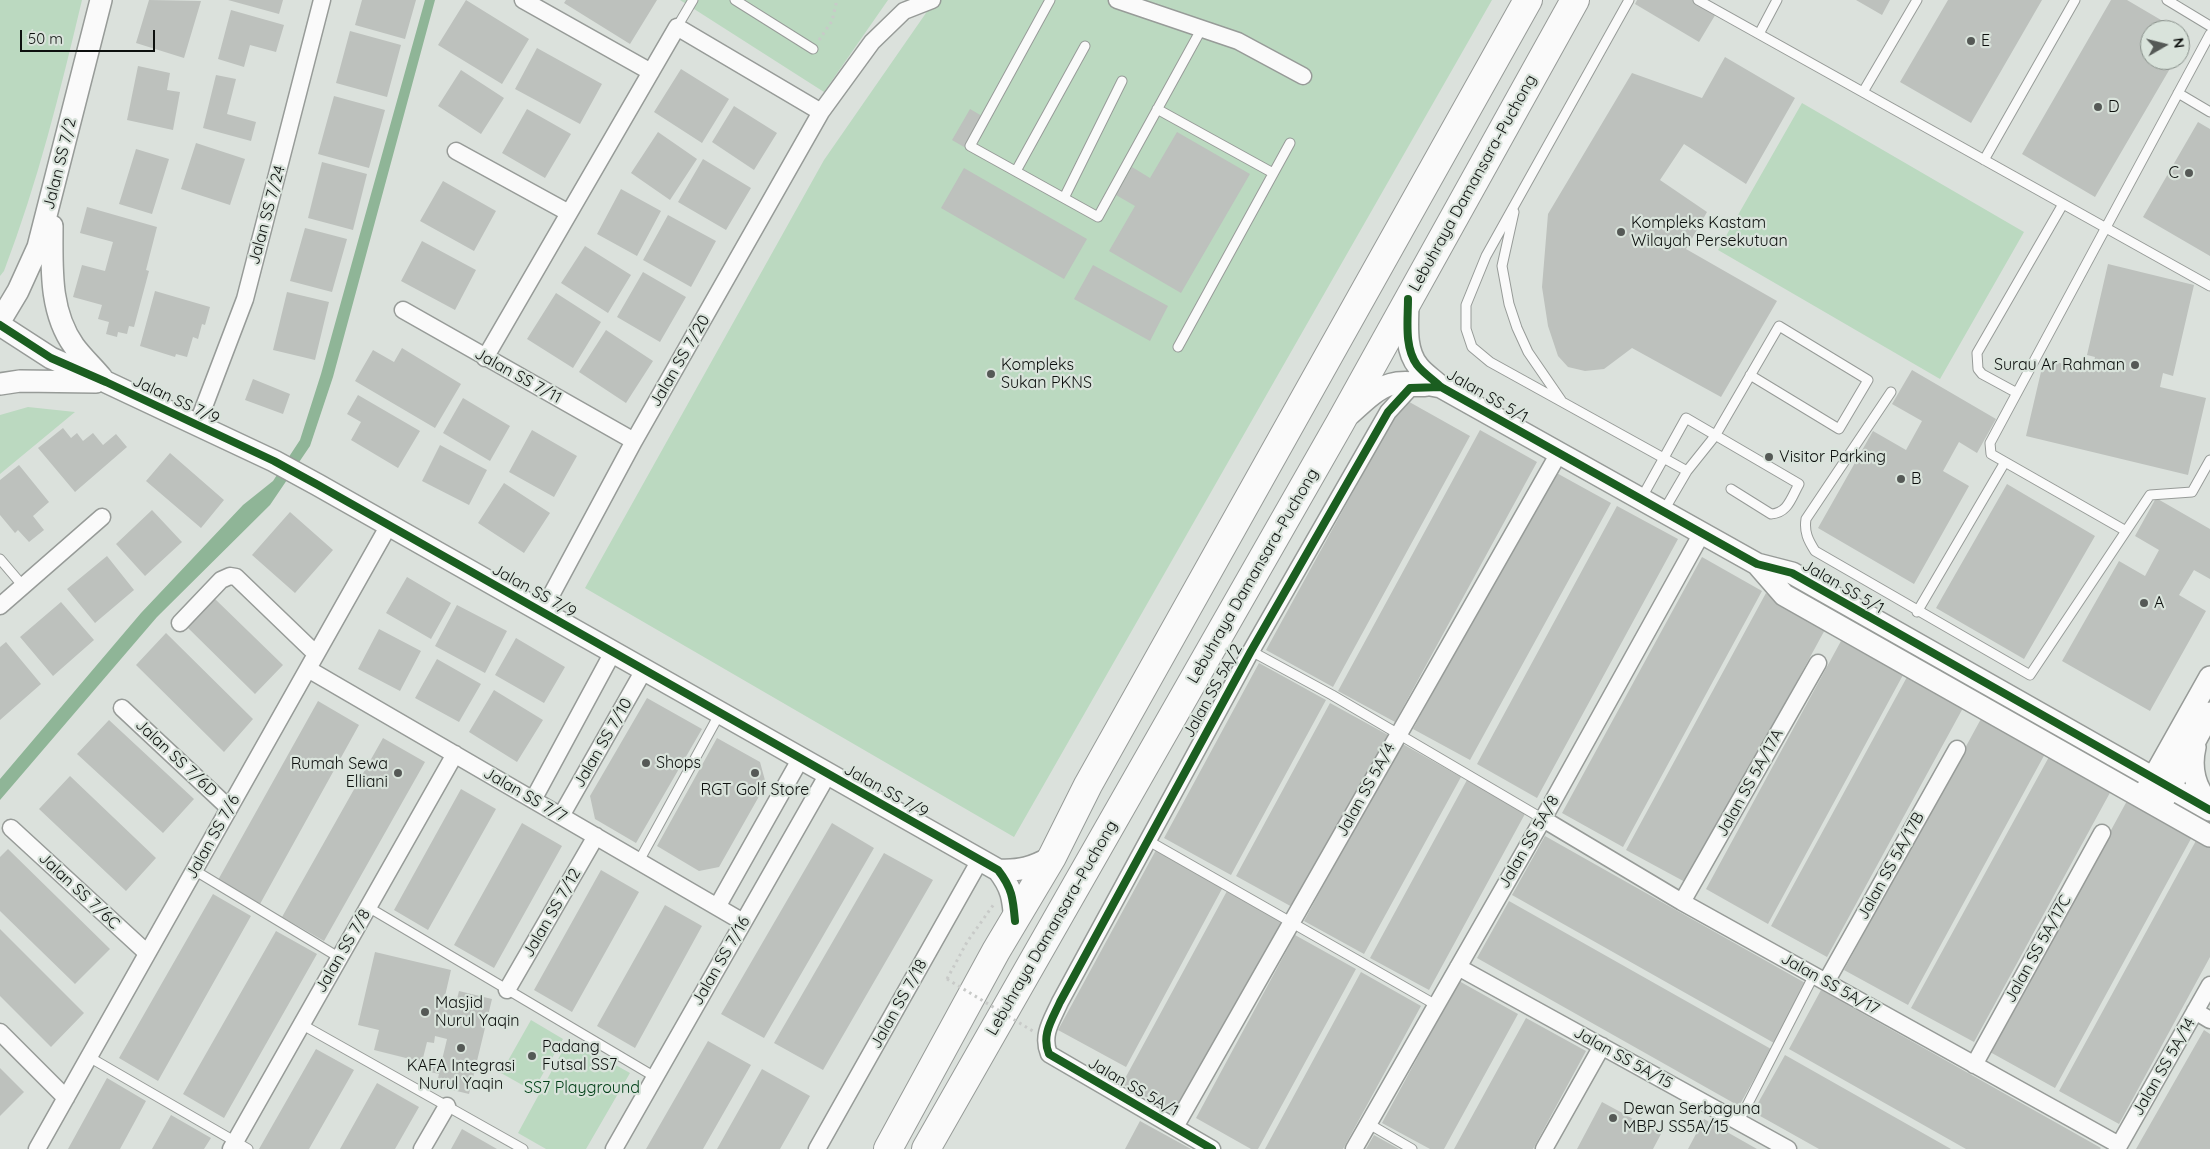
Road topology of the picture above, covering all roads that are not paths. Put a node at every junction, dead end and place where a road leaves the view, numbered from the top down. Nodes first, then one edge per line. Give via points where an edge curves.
1 (102, 0) edge
2 (322, 0) edge
3 (523, 0) edge
4 (693, 0) edge
5 (735, 0) edge
6 (932, 0) edge
7 (1050, 0) edge
8 (1118, 0) edge
9 (1528, 0) edge
10 (1575, 0) edge
11 (1629, 0) edge
12 (1698, 0) edge
13 (1777, 0) edge
14 (1917, 0) edge
15 (2075, 0) edge
16 (2167, 0) edge
17 (2210, 26) edge
18 (677, 27) junction
19 (1202, 28) junction
20 (1758, 34) junction
21 (2210, 34) edge
22 (1085, 46) dead end
23 (813, 50) road end
24 (651, 72) junction
25 (1302, 76) dead end
26 (1122, 81) dead end
27 (1863, 92) junction
28 (2178, 93) junction
29 (1157, 109) junction
30 (821, 112) junction
31 (2210, 112) edge
32 (1290, 143) dead end
33 (456, 151) dead end
34 (1984, 160) junction
35 (1016, 171) junction
36 (1273, 174) junction
37 (53, 196) junction
38 (1064, 198) junction
39 (1517, 200) junction
40 (2063, 204) junction
41 (569, 213) junction
42 (2104, 227) junction
43 (2210, 286) edge
44 (1408, 299) junction
45 (403, 310) dead end
46 (0, 321) edge
47 (0, 325) edge
48 (1178, 347) dead end
49 (485, 358) junction
50 (1750, 375) junction
51 (106, 382) junction
52 (0, 384) edge
53 (1441, 387) junction
54 (1891, 392) dead end
55 (2017, 393) junction
56 (1563, 402) junction
57 (1340, 423) junction
58 (197, 425) junction
59 (1715, 436) junction
60 (634, 441) junction
61 (1558, 453) junction
62 (1664, 459) junction
63 (2210, 460) edge
64 (2005, 462) junction
65 (1687, 471) junction
66 (1731, 489) dead end
67 (1641, 499) junction
68 (1663, 512) junction
69 (102, 517) dead end
70 (389, 525) junction
71 (2126, 531) junction
72 (1702, 533) junction
73 (0, 558) edge
74 (1757, 564) junction
75 (23, 586) junction
76 (0, 606) edge
77 (542, 612) junction
78 (1917, 612) junction
79 (180, 622) dead end
80 (1251, 651) junction
81 (613, 652) junction
82 (316, 654) junction
83 (1818, 663) dead end
84 (308, 669) junction
85 (644, 670) junction
86 (2210, 677) edge
87 (122, 708) dead end
88 (720, 712) junction
89 (2210, 713) edge
90 (2189, 733) junction
91 (1397, 734) junction
92 (1957, 749) dead end
93 (455, 754) junction
94 (2116, 757) junction
95 (801, 758) junction
96 (828, 774) junction
97 (2162, 782) junction
98 (2141, 798) junction
99 (534, 800) junction
100 (2210, 804) edge
101 (229, 808) junction
102 (2160, 808) junction
103 (2210, 810) edge
104 (561, 816) junction
105 (1543, 819) junction
106 (11, 828) dead end
107 (2102, 833) dead end
108 (596, 836) junction
109 (2210, 836) edge
110 (1147, 840) junction
111 (1052, 856) junction
112 (639, 862) junction
113 (194, 870) junction
114 (996, 871) junction
115 (1682, 902) junction
116 (368, 907) junction
117 (717, 907) junction
118 (1015, 921) junction
119 (743, 922) junction
120 (1292, 922) junction
121 (147, 953) junction
122 (340, 958) junction
123 (1458, 967) junction
124 (1820, 979) junction
125 (2210, 985) edge
126 (508, 990) junction
127 (1436, 1005) junction
128 (2195, 1011) junction
129 (2210, 1020) edge
130 (301, 1024) junction
131 (0, 1032) edge
132 (1041, 1039) joint
133 (1602, 1046) junction
134 (89, 1056) junction
135 (1974, 1065) junction
136 (655, 1077) junction
137 (66, 1098) junction
138 (447, 1106) junction
139 (1739, 1121) junction
140 (1369, 1124) junction
141 (1175, 1127) junction
142 (238, 1147) edge
143 (2118, 1147) edge
144 (37, 1149) edge
145 (422, 1149) edge
146 (523, 1149) edge
147 (614, 1149) edge
148 (817, 1149) edge
149 (888, 1149) edge
150 (926, 1149) edge
151 (1212, 1149) edge
152 (1354, 1149) edge
153 (1412, 1149) edge
154 (1544, 1149) edge
155 (1788, 1149) edge

1 - 37 street, Jalan SS 7/2
2 - 58 street, Jalan SS 7/24 via 245,299
3 - 24 street
4 - 18 lane
5 - 23 lane
6 - 30 street, Jalan SS 7/20 via 904,11 872,42
7 - 35 lane via 970,146
8 - 19 street
9 - 111 highway via 1093,776
10 - 44 highway, Lebuhraya Damansara–Puchong
11 - 39 lane
12 - 20 lane
13 - 20 lane
14 - 27 lane
15 - 34 lane
16 - 17 lane
18 - 24 street
18 - 30 street
19 - 25 street via 1238,40
19 - 29 lane
20 - 27 lane
21 - 28 lane
22 - 35 lane
24 - 41 street
26 - 38 lane
27 - 34 lane
28 - 31 lane
28 - 42 lane
29 - 36 lane
29 - 38 lane via 1098,217
30 - 60 street, Jalan SS 7/20
32 - 36 lane
33 - 41 street
34 - 40 lane
35 - 38 lane
36 - 48 lane
37 - 46 street, Jalan SS 7/2 via 28,271
37 - 51 street via 52,270 56,308 75,347
39 - 56 lane via 1502,266 1510,304 1528,352
39 - 56 lane via 1486,256 1466,305 1466,330 1472,347 1490,362
40 - 42 lane
40 - 55 lane via 1977,353 1978,369 1982,374
41 - 49 street
42 - 43 lane
42 - 55 lane
44 - 53 street, Jalan SS 5/1 via 1410,351 1417,365
44 - 57 highway, Lebuhraya Damansara–Puchong
45 - 49 street, Jalan SS 7/11
47 - 51 street, Jalan SS 7/9 via 51,358
49 - 60 street, Jalan SS 7/11
50 - 50 lane via 1779,326 1868,380 1839,429
50 - 59 lane
51 - 52 street via 20,381
51 - 58 street, Jalan SS 7/9
53 - 57 street, Jalan SS 5/1 via 1410,381 1384,386
53 - 61 street, Jalan SS 5/1
53 - 80 street, Jalan SS 5A/2 via 1410,388 1388,412
54 - 78 lane via 1806,519 1805,529 1815,551
55 - 64 lane via 1989,448 1991,454
56 - 62 lane
57 - 150 highway, Lebuhraya Damansara–Puchong
58 - 70 street, Jalan SS 7/9 via 274,461
59 - 62 lane via 1686,418
59 - 65 lane
59 - 66 lane via 1799,484 1784,511 1778,514 1771,514
60 - 77 street, Jalan SS 7/20
61 - 67 street, Jalan SS 5/1
61 - 91 street, Jalan SS 5A/4
62 - 65 lane
62 - 67 lane
63 - 71 lane via 2192,492 2150,495
64 - 71 lane
64 - 78 lane
65 - 68 lane
67 - 68 street, Jalan SS 5/1
68 - 72 street, Jalan SS 5/1
69 - 75 street
70 - 77 street, Jalan SS 7/9
70 - 82 street, Jalan SS 7/6
71 - 78 lane via 2030,675
72 - 74 street, Jalan SS 5/1
72 - 105 street, Jalan SS 5A/8
73 - 75 lane
74 - 94 street, Jalan SS 5/1 via 1792,573
74 - 98 street, Jalan SS 5/1 via 1784,596
75 - 76 street
77 - 81 street, Jalan SS 7/9
79 - 82 street via 221,580 236,577
80 - 91 lane
80 - 110 street, Jalan SS 5A/2
81 - 85 street, Jalan SS 7/9
81 - 99 street, Jalan SS 7/10
82 - 84 street, Jalan SS 7/6
83 - 115 street, Jalan SS 5A/17A
84 - 93 street, Jalan SS 7/7
84 - 101 street, Jalan SS 7/6
85 - 88 street, Jalan SS 7/9
85 - 104 street, Jalan SS 7/10
86 - 90 street
87 - 101 street, Jalan SS 7/6D
88 - 95 street, Jalan SS 7/9
88 - 112 lane
89 - 90 street
90 - 94 street via 2146,759
90 - 97 street
90 - 100 street via 2193,770 2201,796
91 - 105 lane
91 - 120 street, Jalan SS 5A/4
92 - 124 street, Jalan SS 5A/17B
93 - 99 street, Jalan SS 7/7
93 - 116 street, Jalan SS 7/8
94 - 97 street, Jalan SS 5/1
95 - 96 street, Jalan SS 7/9
95 - 117 street
96 - 114 street, Jalan SS 7/9
96 - 119 street, Jalan SS 7/16
97 - 98 street
97 - 102 street
97 - 103 street, Jalan SS 5/1
98 - 102 street, Jalan SS 5/1
99 - 104 street, Jalan SS 7/7
101 - 113 street, Jalan SS 7/6
102 - 109 street, Jalan SS 5/1
104 - 108 street, Jalan SS 7/7
105 - 115 street, Jalan SS 5A/17
105 - 123 street, Jalan SS 5A/8
106 - 121 street, Jalan SS 7/6C
107 - 135 street, Jalan SS 5A/17C
108 - 112 street, Jalan SS 7/7
108 - 126 street, Jalan SS 7/12
110 - 120 lane
110 - 132 street, Jalan SS 5A/2
111 - 114 street, Jalan SS 7/9 via 1034,867
111 - 118 highway
112 - 117 street, Jalan SS 7/7
113 - 121 street, Jalan SS 7/6
113 - 122 lane
114 - 118 street via 1013,898
114 - 148 street, Jalan SS 7/18
115 - 124 street, Jalan SS 5A/17
116 - 122 street, Jalan SS 7/8
116 - 126 lane
117 - 119 street, Jalan SS 7/7
118 - 149 highway
119 - 136 street, Jalan SS 7/16
120 - 127 lane
120 - 141 street, Jalan SS 5A/4
121 - 134 street, Jalan SS 7/6
122 - 130 street, Jalan SS 7/8
123 - 127 street, Jalan SS 5A/8
123 - 133 street, Jalan SS 5A/15
124 - 135 street, Jalan SS 5A/17
124 - 139 lane
125 - 128 street, Jalan SS 5A/14
126 - 136 lane
127 - 140 street, Jalan SS 5A/8
128 - 129 street
128 - 143 street, Jalan SS 5A/14
130 - 138 lane
130 - 142 street, Jalan SS 7/8
131 - 137 street
132 - 141 street, Jalan SS 5A/1 via 1049,1054
133 - 139 street, Jalan SS 5A/15
133 - 154 street
134 - 137 street, Jalan SS 7/6
134 - 142 lane
135 - 143 street, Jalan SS 5A/17
136 - 147 street, Jalan SS 7/16
137 - 144 street, Jalan SS 7/6
138 - 145 street
138 - 146 lane
139 - 155 street, Jalan SS 5A/15
140 - 152 street, Jalan SS 5A/8
140 - 153 lane
141 - 151 street, Jalan SS 5A/1

